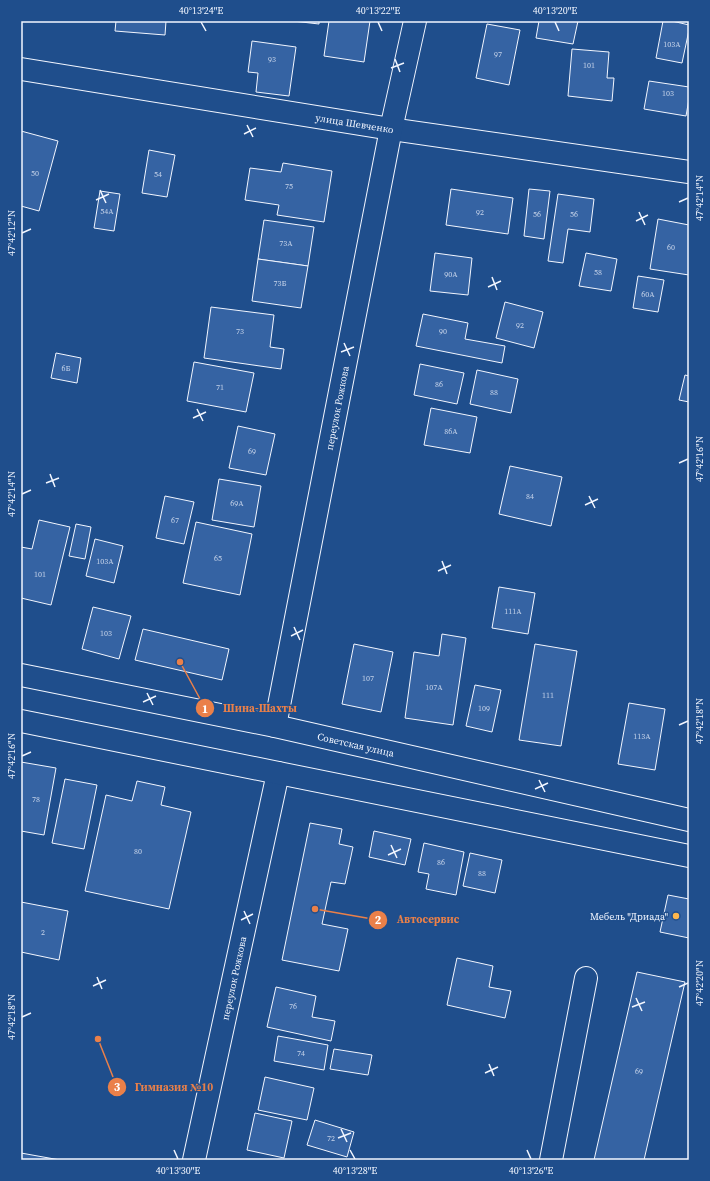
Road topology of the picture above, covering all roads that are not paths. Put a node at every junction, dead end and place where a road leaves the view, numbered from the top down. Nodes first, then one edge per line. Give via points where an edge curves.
1 (415, 21) edge
2 (21, 69) edge
3 (391, 129) junction
4 (689, 172) edge
5 (21, 675) edge
6 (21, 721) edge
7 (275, 726) junction
8 (278, 774) junction
9 (689, 820) edge
10 (689, 856) edge
11 (586, 978) dead end
12 (194, 1160) edge
13 (551, 1160) edge

1 - 3 street, переулок Рожкова
2 - 3 street, улица Шевченко
3 - 4 street, улица Шевченко
3 - 7 street, переулок Рожкова
5 - 7 street, Советская улица
6 - 8 street
7 - 9 street, Советская улица
8 - 10 street
8 - 12 street, переулок Рожкова
11 - 13 street

